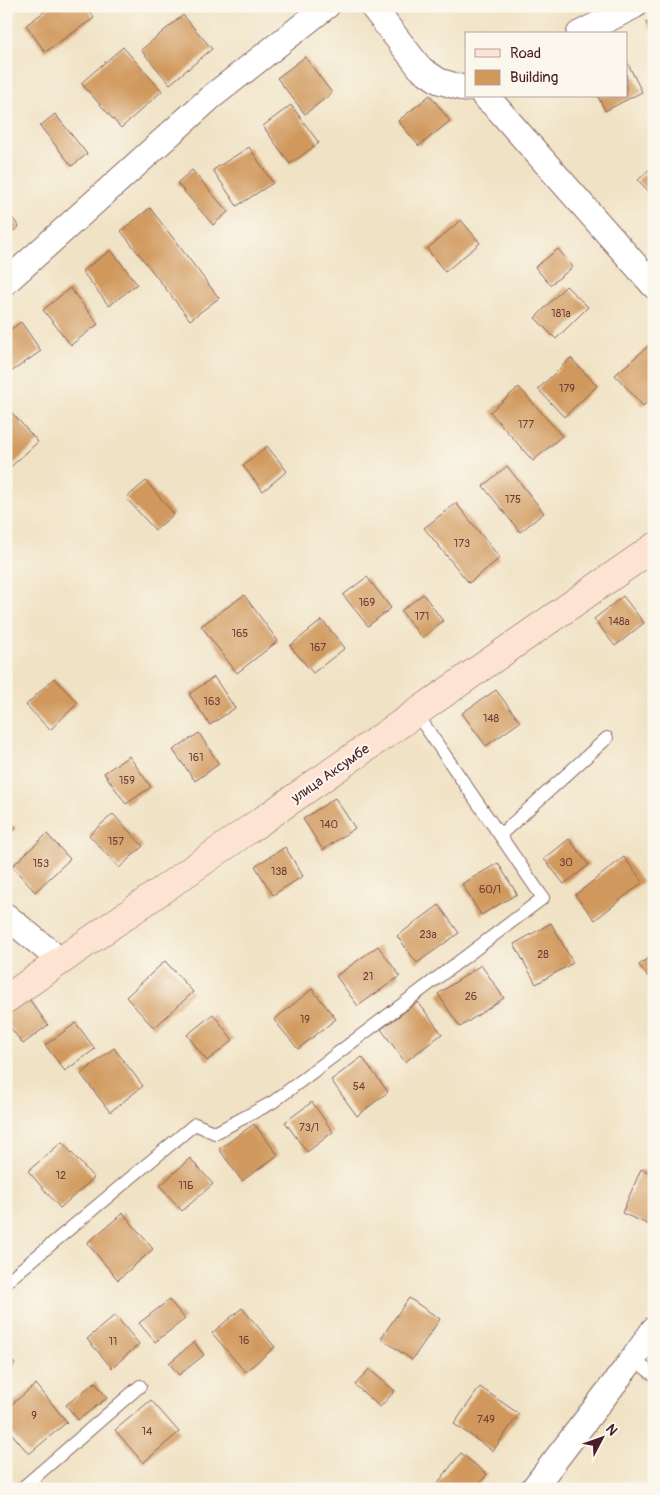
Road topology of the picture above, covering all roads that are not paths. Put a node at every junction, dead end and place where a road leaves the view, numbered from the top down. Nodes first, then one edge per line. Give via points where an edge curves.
1 (327, 6) edge
2 (372, 6) edge
3 (634, 6) edge
4 (583, 32) edge
5 (465, 89) edge
6 (486, 98) edge
7 (6, 282) edge
8 (654, 286) edge
9 (654, 548) edge
10 (416, 713) junction
11 (607, 738) dead end
12 (500, 835) junction
13 (6, 916) edge
14 (60, 961) junction
15 (6, 999) edge
16 (6, 1282) edge
17 (654, 1329) edge
18 (633, 1359) junction
19 (654, 1375) edge
20 (140, 1386) dead end
21 (23, 1488) edge
22 (534, 1489) edge

1 - 7 street via 210,98
2 - 5 street via 420,68 439,81
3 - 4 street
6 - 8 street
9 - 10 main road, улица Аксумбе
10 - 12 lane
10 - 14 main road, улица Аксумбе
11 - 12 lane
12 - 16 lane via 543,898 273,1102 214,1133 195,1124
13 - 14 street
14 - 15 main road, улица Аксумбе
17 - 18 street
18 - 19 lane
18 - 22 street
20 - 21 lane

